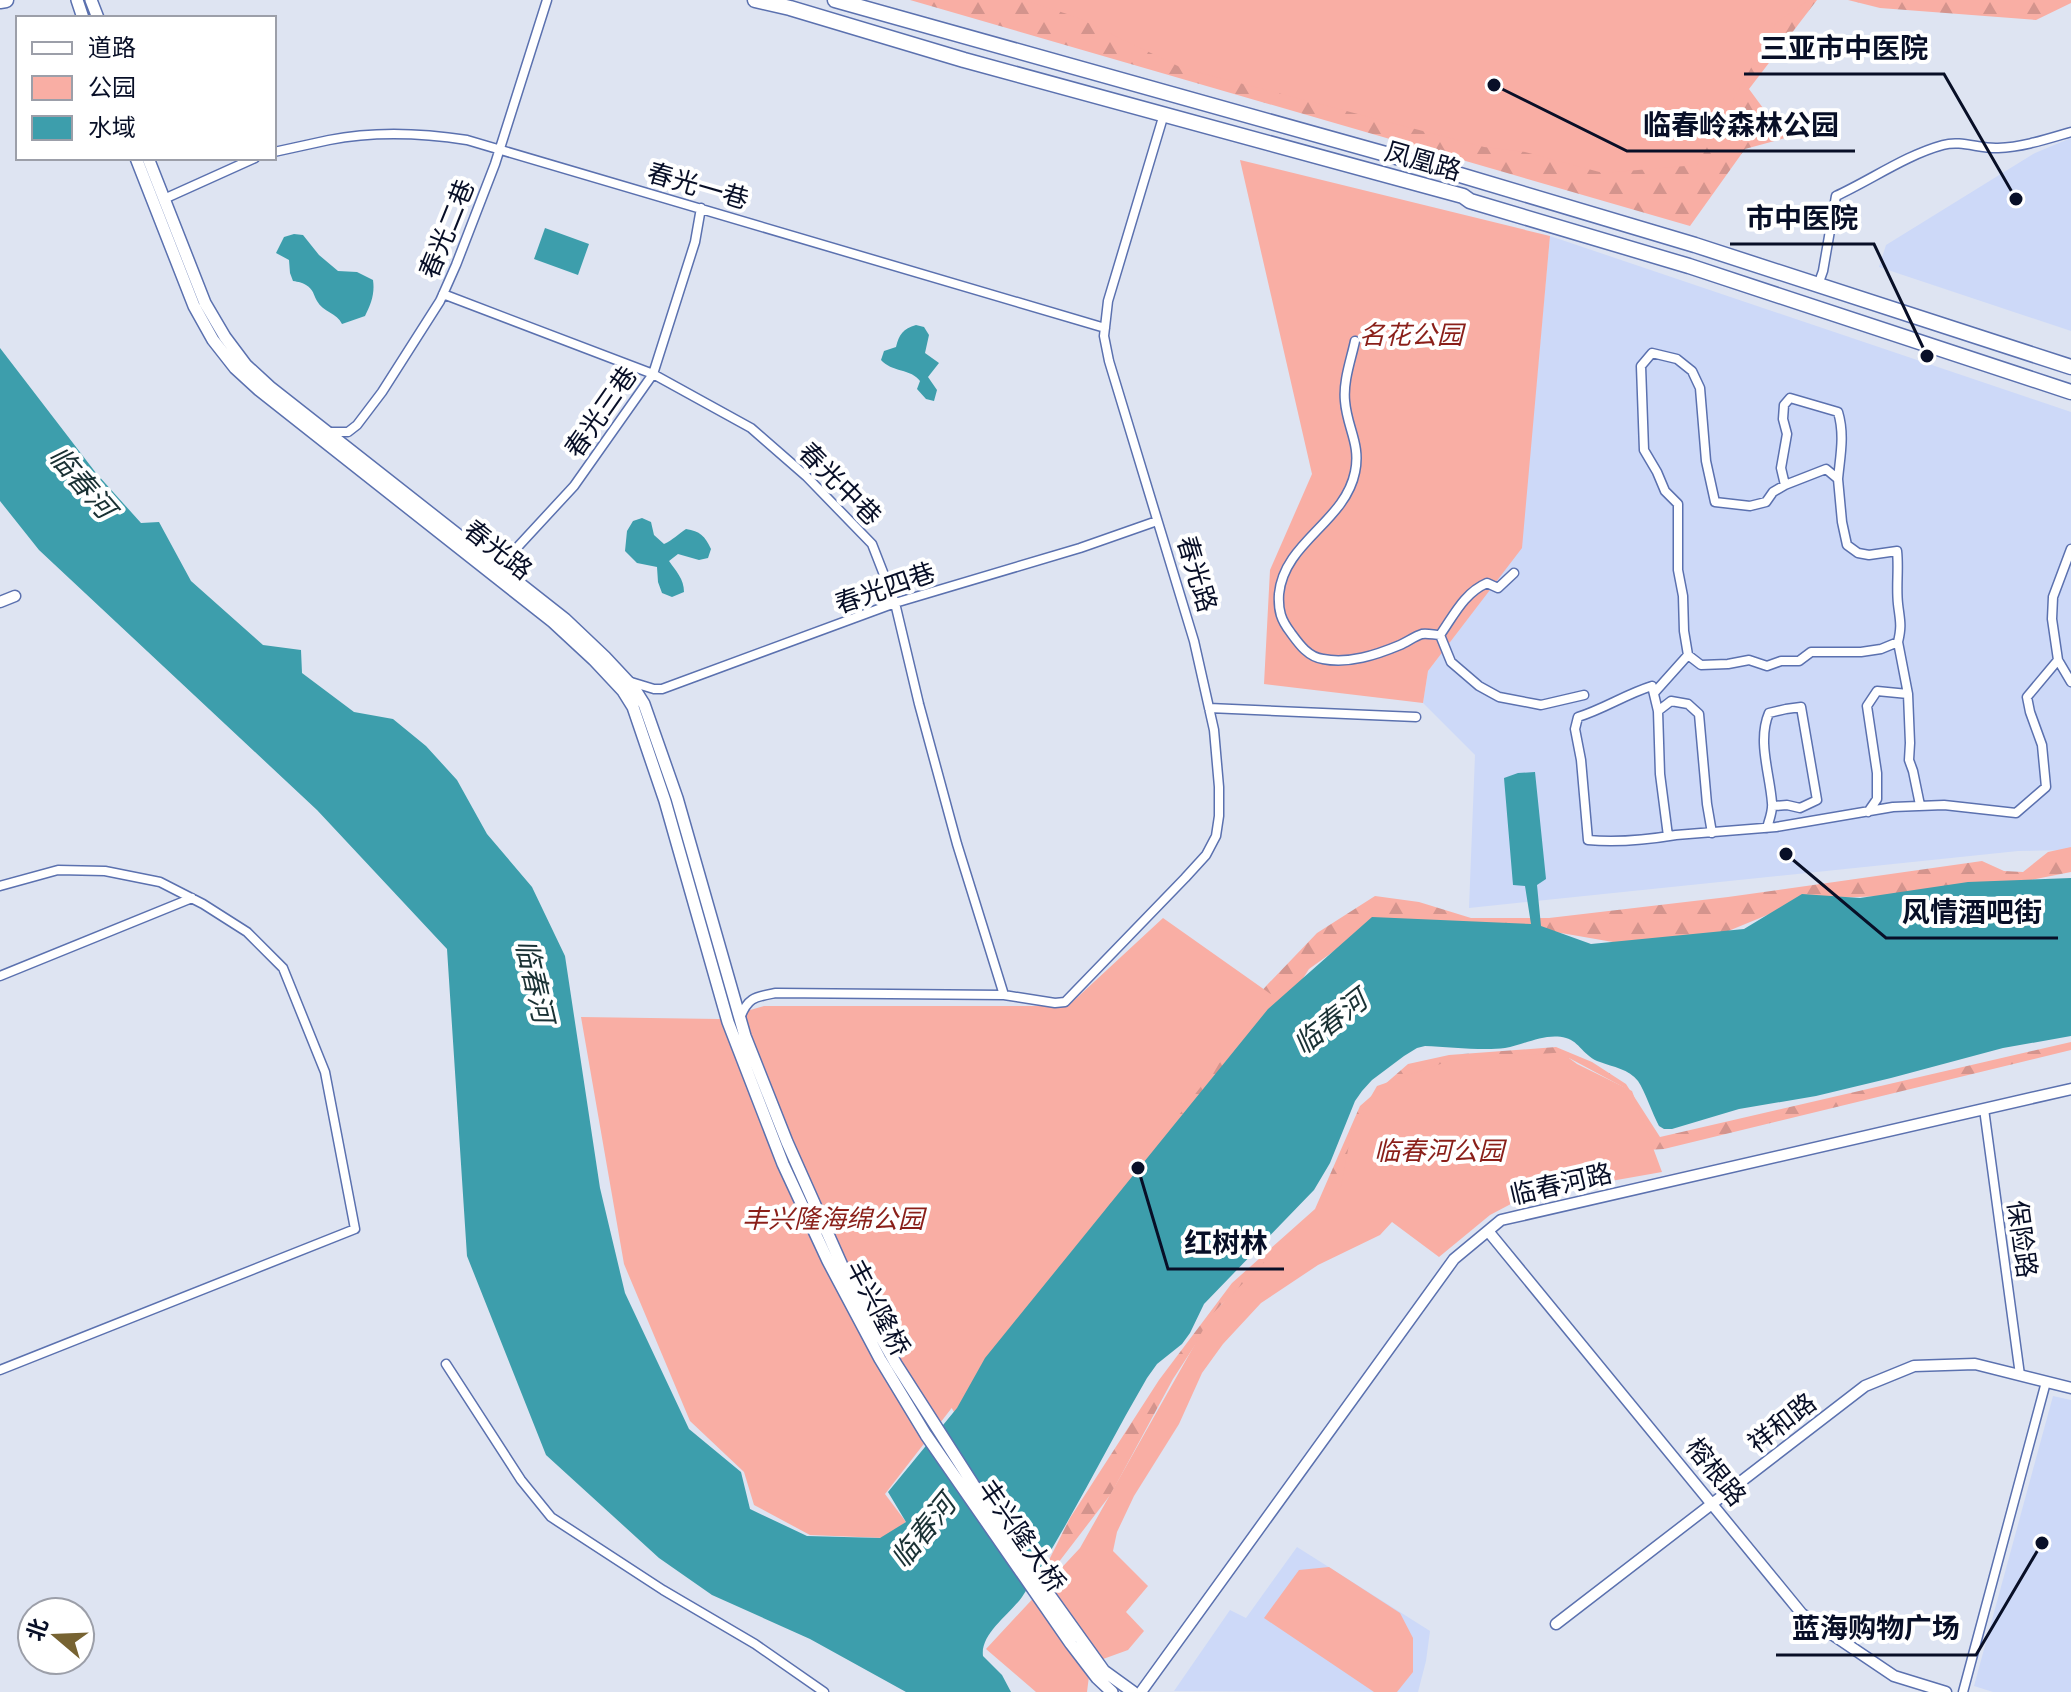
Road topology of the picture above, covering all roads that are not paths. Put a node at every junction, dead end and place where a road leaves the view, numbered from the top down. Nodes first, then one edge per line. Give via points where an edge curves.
1 (547, 0) edge
2 (755, 0) edge
3 (835, 0) edge
4 (1164, 114) junction
5 (2071, 132) edge
6 (500, 148) junction
7 (276, 152) edge
8 (137, 160) edge
9 (149, 160) edge
10 (251, 160) edge
11 (164, 199) junction
12 (701, 208) junction
13 (1695, 245) junction
14 (1689, 266) junction
15 (1818, 285) junction
16 (443, 294) junction
17 (1105, 328) junction
18 (1355, 341) dead end
19 (2071, 367) edge
20 (653, 374) junction
21 (2071, 392) edge
22 (328, 432) junction
23 (1838, 479) junction
24 (1785, 485) junction
25 (1157, 521) junction
26 (2071, 549) edge
27 (499, 567) junction
28 (1514, 573) dead end
29 (15, 596) dead end
30 (0, 602) edge
31 (895, 603) junction
32 (1440, 635) junction
33 (1898, 642) junction
34 (1688, 655) junction
35 (2058, 660) junction
36 (628, 681) junction
37 (2071, 682) edge
38 (1654, 693) junction
39 (1908, 694) junction
40 (1584, 695) dead end
41 (1209, 708) junction
42 (1658, 711) junction
43 (1416, 717) dead end
44 (1920, 805) junction
45 (1773, 806) junction
46 (1868, 813) junction
47 (1767, 828) junction
48 (1712, 833) junction
49 (1668, 836) junction
50 (0, 886) edge
51 (192, 898) junction
52 (0, 976) edge
53 (1004, 995) junction
54 (739, 1019) junction
55 (740, 1038) junction
56 (2071, 1089) edge
57 (1984, 1109) junction
58 (1488, 1231) junction
59 (446, 1364) dead end
60 (0, 1370) edge
61 (2020, 1375) junction
62 (2046, 1382) junction
63 (2071, 1388) edge
64 (920, 1413) joint
65 (1713, 1503) junction
66 (1556, 1624) dead end
67 (1100, 1674) junction
68 (824, 1692) edge
69 (1112, 1692) edge
70 (1133, 1692) edge
71 (1141, 1692) edge
72 (1946, 1692) edge
73 (1963, 1692) edge

1 - 6 street, 春光二巷
2 - 4 highway, 凤凰路
3 - 13 highway, 凤凰路
4 - 14 highway, 凤凰路 via 1463,196
4 - 17 street, 春光路 via 1108,301
5 - 15 street via 1996,149 1945,144 1836,196
6 - 7 street, 春光一巷 via 390,133
6 - 12 street, 春光一巷
6 - 16 street, 春光二巷
8 - 55 main road, 春光路 via 194,306 235,368 553,622 623,691 661,788
9 - 11 main road, 春光路
10 - 11 street
11 - 22 main road, 春光路 via 205,303 225,337 246,365
12 - 17 street, 春光一巷
12 - 20 street, 春光三巷
13 - 14 highway
13 - 15 highway, 凤凰路
14 - 21 highway, 凤凰路
15 - 19 highway, 凤凰路
16 - 20 street, 春光中巷
16 - 22 street, 春光二巷 via 357,425 348,432
17 - 25 street, 春光路 via 1109,361
18 - 32 street via 1345,402 1358,454 1355,476 1345,499 1286,568 1278,607 1281,621 1303,649 1320,659 1362,657 1421,634
20 - 27 street, 春光三巷 via 574,486
20 - 31 street, 春光中巷 via 751,428 806,476 872,544
22 - 27 main road, 春光路
23 - 24 street via 1826,469
23 - 24 street via 1838,412 1790,398 1783,419
23 - 33 street via 1847,545 1869,555 1897,551 1902,625
24 - 34 street via 1766,502 1750,506 1715,502 1700,388 1692,371 1677,359 1652,353 1641,366 1644,450 1665,491 1678,504 1678,570
25 - 31 street, 春光四巷
25 - 41 street, 春光路
26 - 35 street via 2053,597
27 - 36 main road, 春光路 via 565,619
28 - 32 street via 1498,588 1487,583 1475,588
29 - 30 street
31 - 36 street, 春光四巷 via 662,689
31 - 53 street, 春光中巷 via 957,844
32 - 40 street via 1451,662 1499,697 1541,705
33 - 34 street via 1861,652 1811,652 1799,661 1767,666 1749,660 1701,665
33 - 39 street
34 - 38 street
35 - 37 street
35 - 44 street via 2027,697 2042,745 2046,787 2016,813
36 - 54 main road, 春光路 via 655,732
38 - 42 street
38 - 49 street via 1652,686 1636,690 1578,717 1575,729 1588,840 1633,842
39 - 44 street via 1909,760
39 - 46 street via 1877,691 1867,706 1877,773 1877,799
41 - 43 street
41 - 53 street, 春光路 via 1219,816 1206,855 1065,1002
42 - 48 street via 1671,701 1688,704 1699,714
42 - 49 street
44 - 46 street
45 - 45 street via 1766,720 1769,713 1801,707 1817,800 1800,808
45 - 47 street
46 - 47 street
47 - 48 street
48 - 49 street
50 - 51 street via 58,870 105,871 160,882
51 - 52 street
51 - 60 street via 247,932 283,968 325,1072 355,1229
53 - 54 street via 776,993 754,998
54 - 55 main road, 春光路
55 - 64 main road, 丰兴隆桥 via 815,1220
56 - 57 street, 临春河路
57 - 58 street, 临春河路 via 1501,1220
57 - 61 street, 保险路
58 - 65 street, 榕根路
58 - 71 street, 临春河路 via 1454,1259
59 - 68 street via 551,1517
61 - 62 street, 祥和路
61 - 65 street, 祥和路 via 1975,1364 1914,1366 1865,1386
62 - 63 street, 祥和路
62 - 73 street
64 - 67 main road, 丰兴隆大桥
65 - 66 street, 祥和路
65 - 72 street, 榕根路 via 1802,1614 1894,1676
67 - 69 main road
67 - 70 main road

